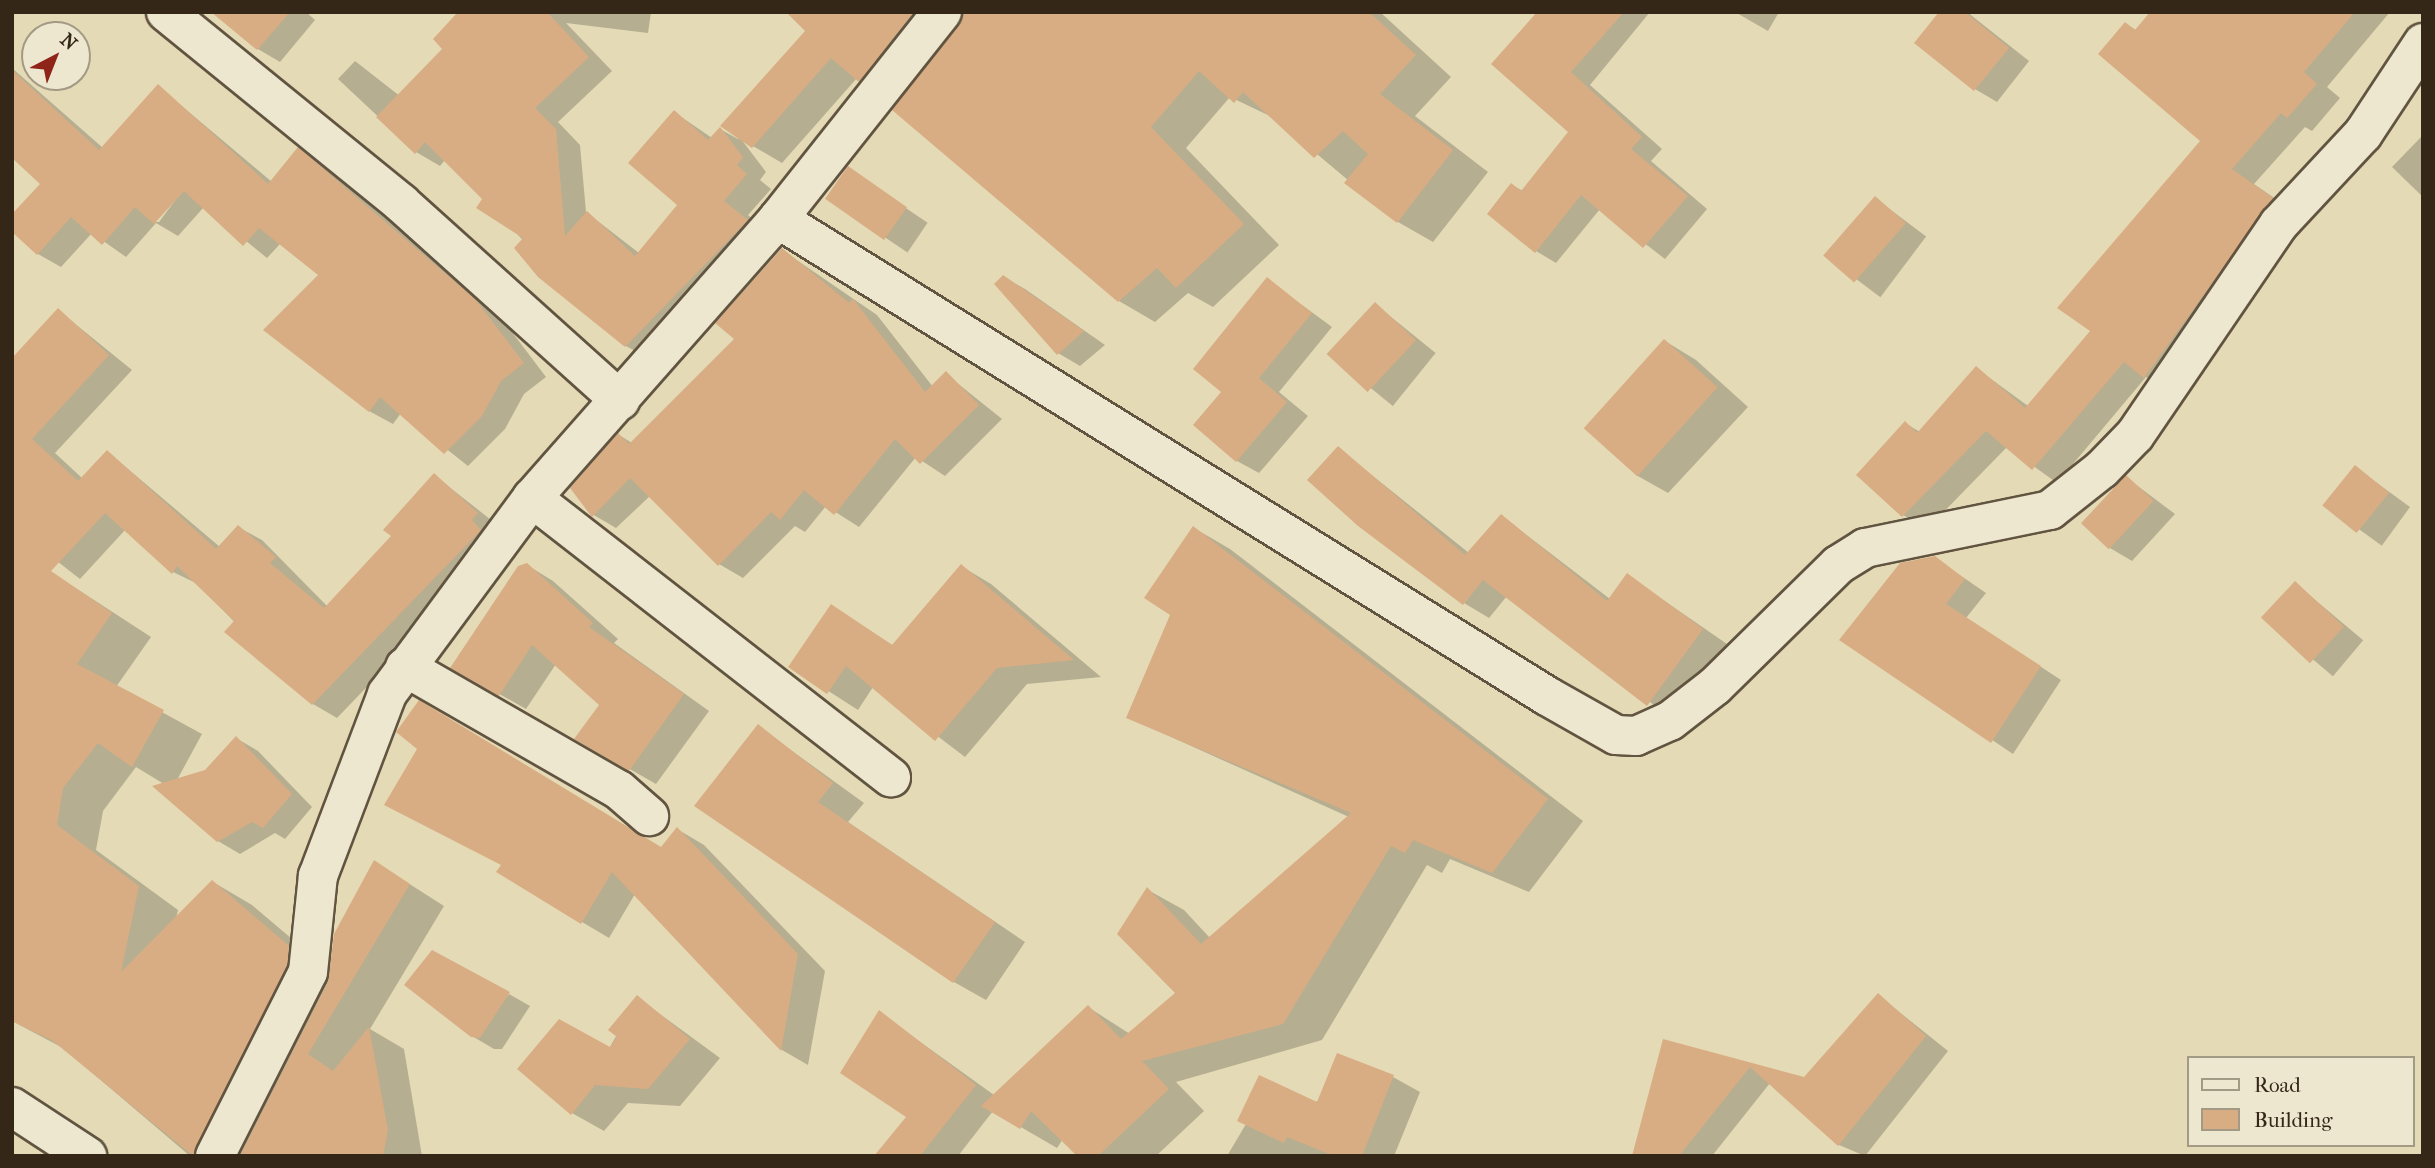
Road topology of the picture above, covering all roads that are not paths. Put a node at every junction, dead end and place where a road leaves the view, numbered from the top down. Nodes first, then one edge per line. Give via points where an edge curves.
1 (166, 12) edge
2 (942, 12) edge
3 (2423, 43) edge
4 (778, 219) junction
5 (620, 400) junction
6 (532, 498) junction
7 (405, 667) junction
8 (891, 777) dead end
9 (649, 816) dead end
10 (12, 1107) edge
11 (87, 1156) edge
12 (215, 1156) edge

1 - 5 street via 401,203
2 - 4 street
3 - 4 street via 2362,134 2280,224 2135,435 2102,469 2050,510 1866,548 1838,565 1715,686 1670,721 1636,736 1616,735 1547,696
4 - 5 street
5 - 6 street
6 - 7 street
6 - 8 street
7 - 9 street via 619,790
7 - 12 street via 378,714 318,876 308,972
10 - 11 street

